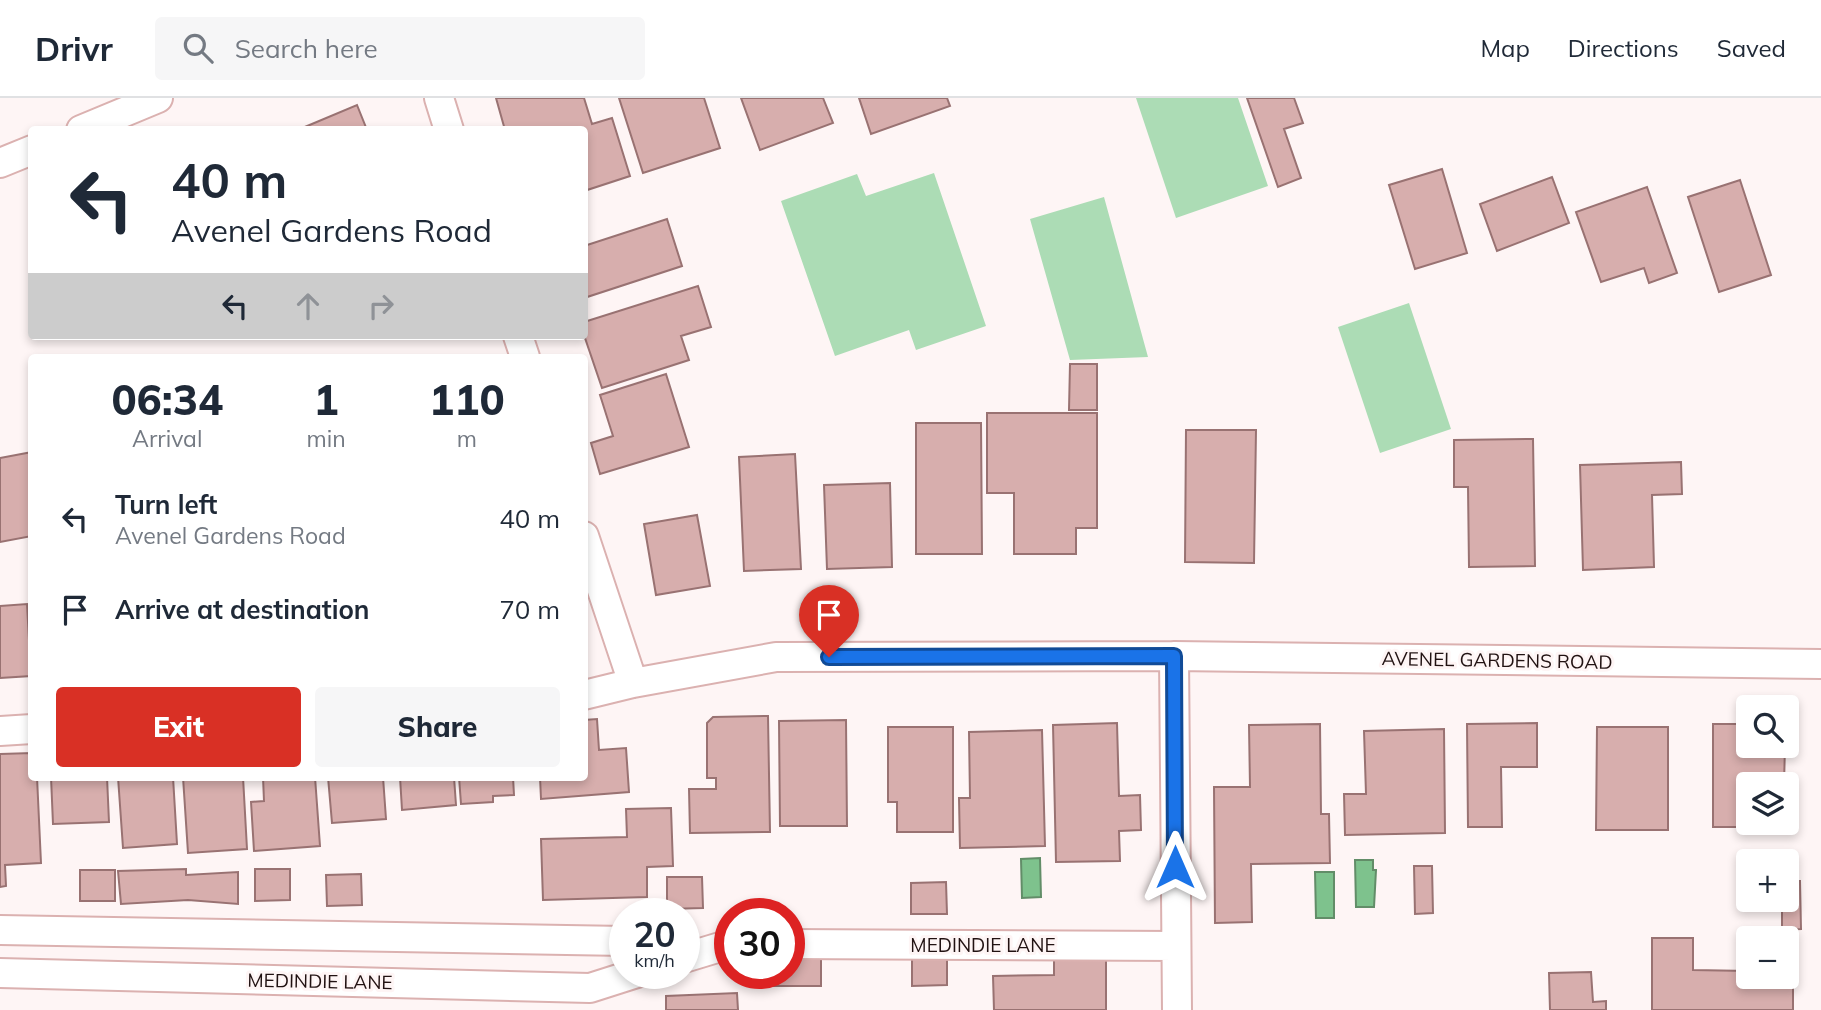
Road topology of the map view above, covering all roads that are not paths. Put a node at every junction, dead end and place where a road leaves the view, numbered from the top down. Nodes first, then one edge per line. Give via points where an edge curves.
1 (158, 98) edge
2 (439, 98) edge
3 (91, 126) edge
4 (448, 126) edge
5 (588, 548) edge
6 (1174, 656) junction
7 (1821, 664) edge
8 (633, 683) junction
9 (588, 694) edge
10 (28, 729) edge
11 (0, 731) edge
12 (0, 930) edge
13 (609, 942) edge
14 (805, 944) edge
15 (1176, 946) junction
16 (0, 973) edge
17 (609, 982) edge
18 (1177, 1010) edge

1 - 3 street
2 - 4 street
5 - 8 street
6 - 7 street, AVENEL GARDENS ROAD
6 - 8 street, AVENEL GARDENS ROAD via 776,657
6 - 15 street
8 - 9 street, AVENEL GARDENS ROAD
10 - 11 street
12 - 13 street
14 - 15 street, MEDINDIE LANE
15 - 18 street
16 - 17 street, MEDINDIE LANE via 590,988

